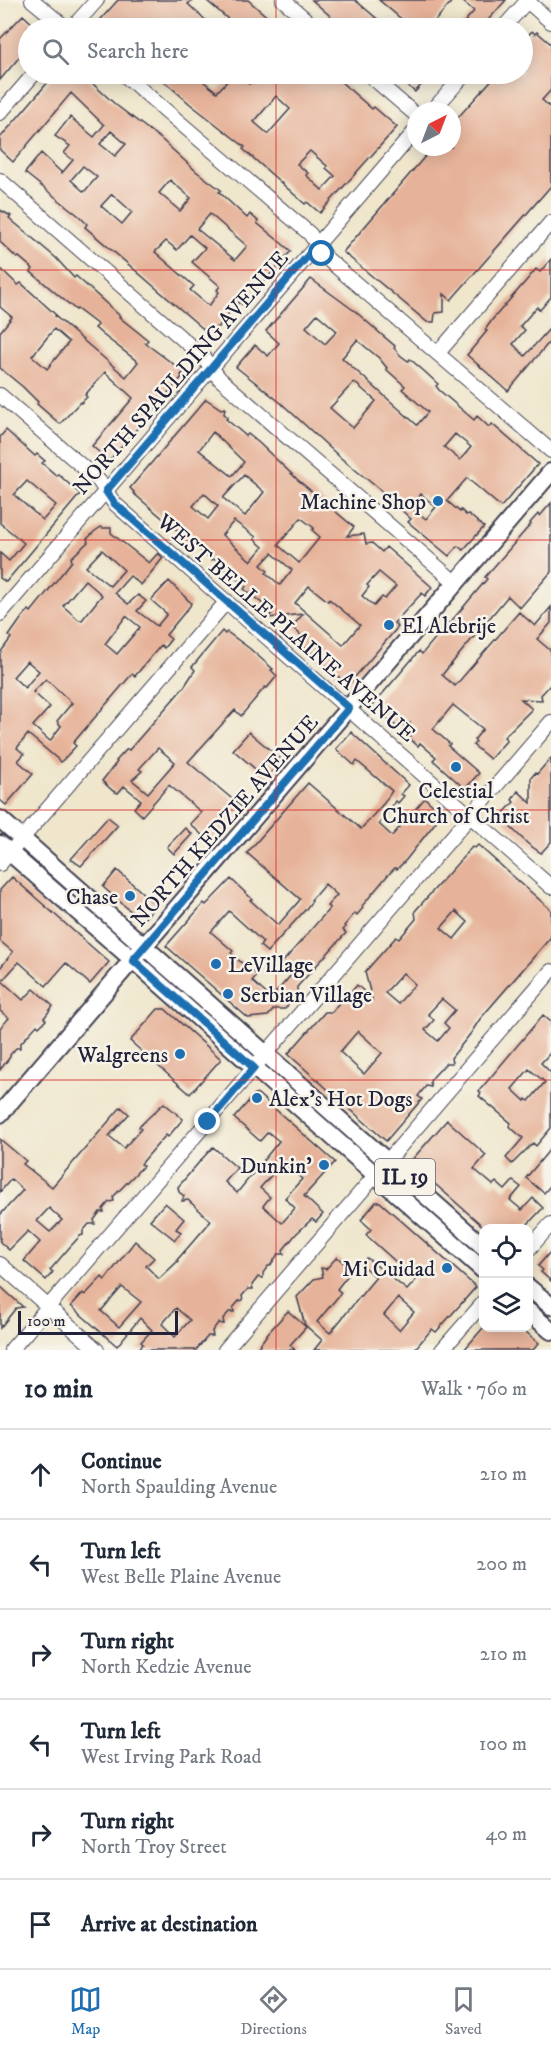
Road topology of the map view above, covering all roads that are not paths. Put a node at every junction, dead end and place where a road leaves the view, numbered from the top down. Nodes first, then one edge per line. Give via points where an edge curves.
1 (32, 0) edge
2 (97, 0) edge
3 (283, 0) edge
4 (527, 0) edge
5 (54, 18) edge
6 (81, 18) edge
7 (304, 18) edge
8 (512, 18) edge
9 (551, 22) edge
10 (25, 84) edge
11 (135, 84) edge
12 (380, 84) edge
13 (456, 84) edge
14 (440, 102) edge
15 (407, 107) edge
16 (0, 113) edge
17 (407, 140) edge
18 (0, 180) edge
19 (551, 222) edge
20 (317, 245) junction
21 (438, 353) junction
22 (211, 368) junction
23 (0, 395) edge
24 (551, 451) edge
25 (551, 472) edge
26 (106, 491) junction
27 (456, 583) junction
28 (227, 601) junction
29 (1, 610) edge
30 (349, 708) junction
31 (551, 722) edge
32 (471, 816) junction
33 (0, 819) edge
34 (22, 838) junction
35 (3, 853) edge
36 (551, 887) edge
37 (145, 946) junction
38 (133, 960) junction
39 (551, 971) edge
40 (266, 1054) junction
41 (254, 1068) junction
42 (0, 1114) edge
43 (387, 1161) junction
44 (375, 1175) junction
45 (551, 1224) edge
46 (479, 1243) edge
47 (533, 1244) edge
48 (0, 1264) edge
49 (479, 1267) edge
50 (533, 1291) edge
51 (551, 1306) edge
52 (48, 1307) junction
53 (479, 1307) edge
54 (533, 1315) edge
55 (551, 1331) edge
56 (11, 1350) edge
57 (97, 1350) edge
58 (225, 1350) edge
59 (442, 1350) edge

1 - 5 street
2 - 6 street
3 - 7 street
4 - 8 street
4 - 9 street
10 - 16 street
11 - 20 street via 310,234
12 - 15 street
13 - 14 street
17 - 20 street, NORTH SPAULDING AVENUE
18 - 22 street
19 - 21 street
20 - 21 street via 325,257
20 - 22 street, NORTH SPAULDING AVENUE
21 - 24 street
22 - 26 street, NORTH SPAULDING AVENUE
22 - 27 street
23 - 26 street, WEST BELLE PLAINE AVENUE
25 - 27 main road, NORTH KEDZIE AVENUE
26 - 28 street, WEST BELLE PLAINE AVENUE via 114,503
26 - 29 street, NORTH SPAULDING AVENUE
27 - 30 main road, NORTH KEDZIE AVENUE
28 - 30 street, WEST BELLE PLAINE AVENUE
28 - 34 street
30 - 32 street, WEST BELLE PLAINE AVENUE
30 - 37 main road, NORTH KEDZIE AVENUE
31 - 32 street
32 - 36 street, WEST BELLE PLAINE AVENUE
32 - 40 street
33 - 34 main road, IL 19
34 - 35 street
34 - 37 main road, IL 19
35 - 38 main road, IL 19
37 - 38 main road, NORTH KEDZIE AVENUE
37 - 40 main road, IL 19
38 - 41 main road, IL 19
38 - 42 main road, NORTH KEDZIE AVENUE
39 - 43 street
40 - 41 street
40 - 43 main road, IL 19
41 - 44 main road, IL 19
41 - 52 street
43 - 44 street
43 - 46 main road, IL 19
44 - 49 main road, IL 19
44 - 58 street
45 - 47 street
48 - 52 street
50 - 51 main road
52 - 56 street
52 - 57 street
53 - 59 street
54 - 55 main road

